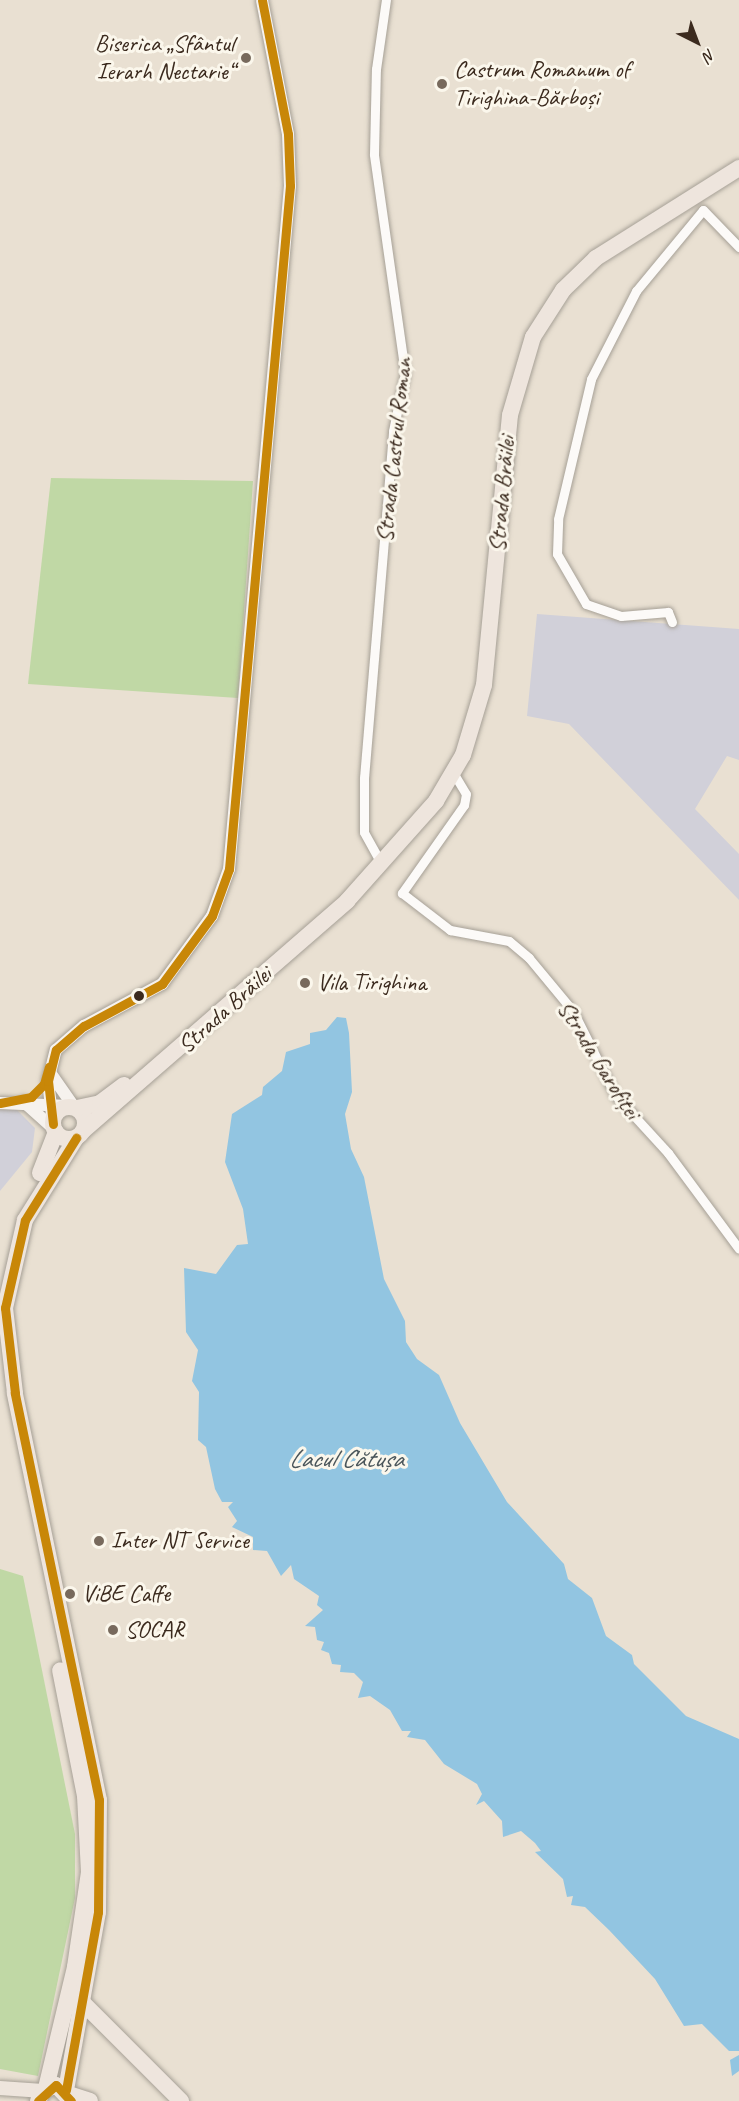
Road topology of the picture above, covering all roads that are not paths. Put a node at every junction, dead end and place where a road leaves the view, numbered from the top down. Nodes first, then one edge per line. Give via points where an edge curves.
1 (262, 0) edge
2 (386, 0) edge
3 (739, 168) edge
4 (693, 195) junction
5 (703, 210) junction
6 (739, 246) edge
7 (672, 622) dead end
8 (454, 774) junction
9 (381, 863) junction
10 (201, 1025) junction
11 (49, 1067) junction
12 (23, 1101) junction
13 (0, 1103) edge
14 (49, 1103) junction
15 (73, 1107) junction
16 (55, 1129) junction
17 (80, 1134) junction
18 (739, 1249) edge
19 (0, 1272) edge
20 (0, 1366) edge
21 (80, 2000) junction
22 (0, 2088) edge
23 (16, 2092) junction
24 (42, 2093) edge
25 (68, 2095) edge
26 (28, 2101) edge
27 (90, 2101) edge
28 (181, 2101) edge

1 - 11 street via 288,135 290,186 227,878 207,925 162,984 77,1031 56,1050
2 - 9 street, Strada Castrul Roman via 376,69 374,154 405,373 393,431 364,778 364,832
3 - 4 highway, Strada Brăilei
4 - 5 street
4 - 8 highway, Strada Brăilei via 632,231 579,273 549,309 522,363 510,414 484,685
5 - 6 street
5 - 7 street via 636,291 598,362 582,408 556,534 557,554 586,604 621,616 668,612
8 - 9 highway, Strada Brăilei
8 - 18 street, Strada Garofiței via 466,794 464,805 402,892 450,930 509,941 529,958 573,1011 615,1095 668,1153
9 - 10 highway, Strada Brăilei
10 - 15 highway, Strada Brăilei via 110,1098
10 - 17 highway, Strada Brăilei
11 - 12 street via 41,1089
11 - 14 street
11 - 15 street via 53,1083
12 - 13 street
12 - 14 street
12 - 16 street
14 - 15 street
14 - 16 street
15 - 16 highway via 59,1110
15 - 17 highway via 84,1115
16 - 17 highway
16 - 19 highway via 51,1154 16,1216
17 - 21 highway, Strada Brăilei via 25,1220 5,1308 15,1393 99,1800 98,1912
20 - 24 highway via 90,1836 86,1911
21 - 25 highway, Strada Brăilei
21 - 28 highway
22 - 23 main road
23 - 24 main road
23 - 26 main road
24 - 25 highway
25 - 27 highway

